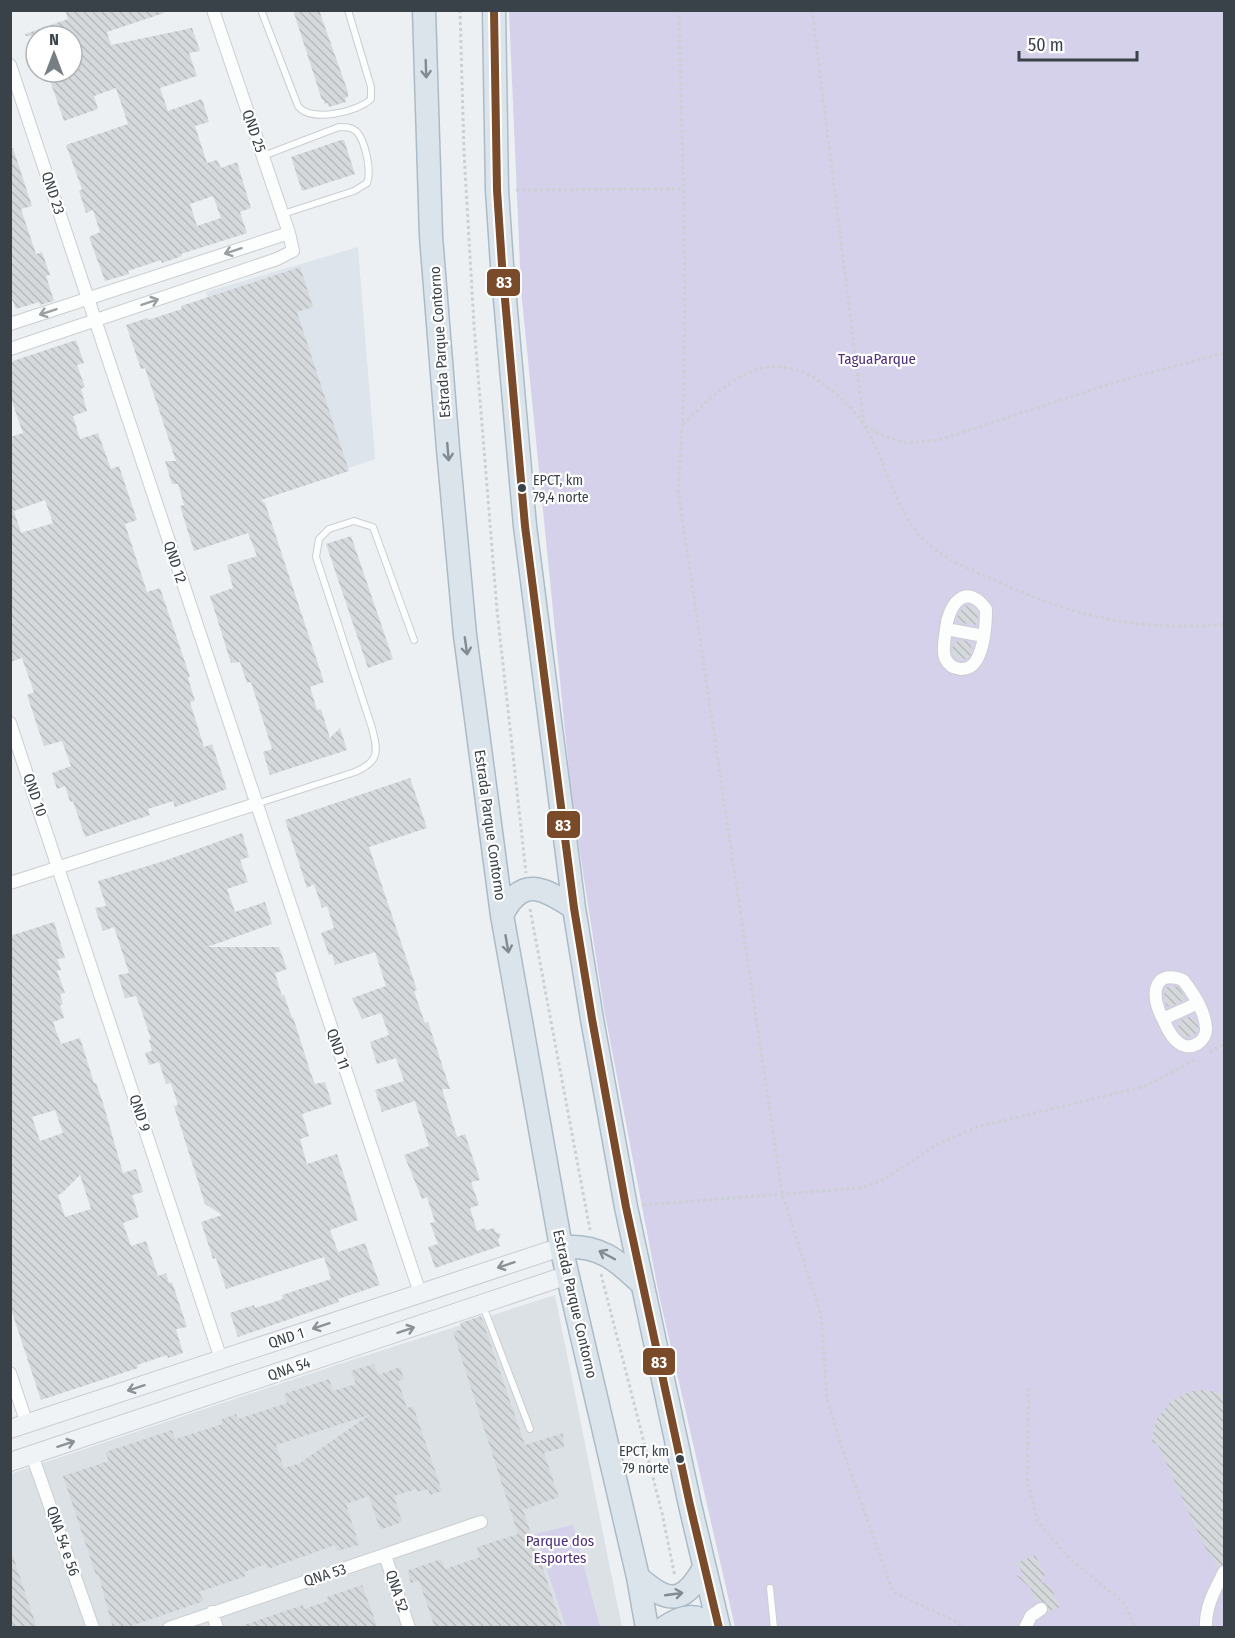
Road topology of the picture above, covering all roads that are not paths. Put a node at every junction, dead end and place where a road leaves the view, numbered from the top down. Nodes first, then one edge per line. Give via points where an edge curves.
1 (213, 10) edge
2 (261, 10) edge
3 (348, 10) edge
4 (424, 10) edge
5 (494, 10) edge
6 (10, 64) edge
7 (263, 156) junction
8 (282, 214) junction
9 (289, 233) junction
10 (88, 299) junction
11 (94, 321) junction
12 (10, 324) edge
13 (10, 349) edge
14 (946, 629) junction
15 (984, 636) junction
16 (414, 640) dead end
17 (10, 723) edge
18 (256, 804) junction
19 (59, 867) junction
20 (10, 883) edge
21 (574, 908) junction
22 (502, 915) junction
23 (1198, 1003) junction
24 (1163, 1019) junction
25 (561, 1246) junction
26 (479, 1274) junction
27 (568, 1275) junction
28 (643, 1285) junction
29 (420, 1293) junction
30 (484, 1303) junction
31 (221, 1359) junction
32 (10, 1373) edge
33 (19, 1426) edge
34 (530, 1429) dead end
35 (32, 1455) junction
36 (10, 1462) edge
37 (481, 1522) dead end
38 (385, 1555) junction
39 (704, 1568) junction
40 (1224, 1572) edge
41 (638, 1577) junction
42 (770, 1588) dead end
43 (1041, 1608) dead end
44 (212, 1612) junction
45 (93, 1628) edge
46 (169, 1628) edge
47 (217, 1628) edge
48 (409, 1628) edge
49 (647, 1628) edge
50 (664, 1628) edge
51 (716, 1628) edge
52 (774, 1628) edge
53 (1025, 1628) edge
54 (1206, 1628) edge

1 - 7 street, QND 25
2 - 3 lane via 298,106 317,116 353,108 371,99 371,87
4 -> 22 highway, Estrada Parque Contorno via 432,236 448,449 465,635
5 - 21 highway via 497,190 525,526
6 - 10 street, QND 23
7 - 8 street, QND 25
7 - 8 lane via 339,127 351,127 359,134 369,168 367,183 354,191
8 - 9 street, QND 25
9 -> 10 street
11 -> 9 street, QND 25 via 277,259 292,251
10 - 11 street, QND 23
10 -> 12 street
11 - 13 street
11 - 18 street, QND 12
14 - 15 street
14 - 15 street via 955,604 970,596 986,609
14 - 15 street via 946,659 959,669 975,663
16 - 18 lane via 373,527 354,521 329,529 319,539 316,557 372,728 375,757 370,765 355,772
17 - 19 street, QND 10
18 - 19 street
18 - 29 street, QND 11
19 - 20 street
19 - 31 street, QND 9
21 - 22 highway via 545,891 528,890 512,897
21 - 28 highway
22 -> 25 highway, Estrada Parque Contorno
23 - 24 street
23 - 24 street via 1183,980 1163,978 1154,994
23 - 24 street via 1206,1030 1197,1045 1180,1044
25 -> 26 main road, QND 1
25 - 27 highway, Estrada Parque Contorno
28 -> 25 highway via 619,1262 595,1250
26 - 29 main road, QND 1
26 - 30 main road via 487,1281
27 - 30 main road, QNA 54
27 - 41 highway, Estrada Parque Contorno
28 - 39 highway
29 -> 31 main road, QND 1
30 - 34 lane
35 -> 30 main road, QNA 54
31 -> 33 main road, QND 1
32 - 33 street
35 - 36 main road, QNA 54
35 - 45 street, QNA 54 e 56
37 - 38 street, QNA 53
38 - 44 street, QNA 53
38 - 48 street, QNA 52
41 -> 39 highway via 658,1594 670,1597 690,1589
39 - 51 highway
40 - 54 street via 1210,1600
41 - 49 highway, Estrada Parque Contorno
42 - 52 lane
43 - 53 street
44 - 46 street, QNA 53
44 - 47 street
50 - 51 highway via 693,1617 703,1618

